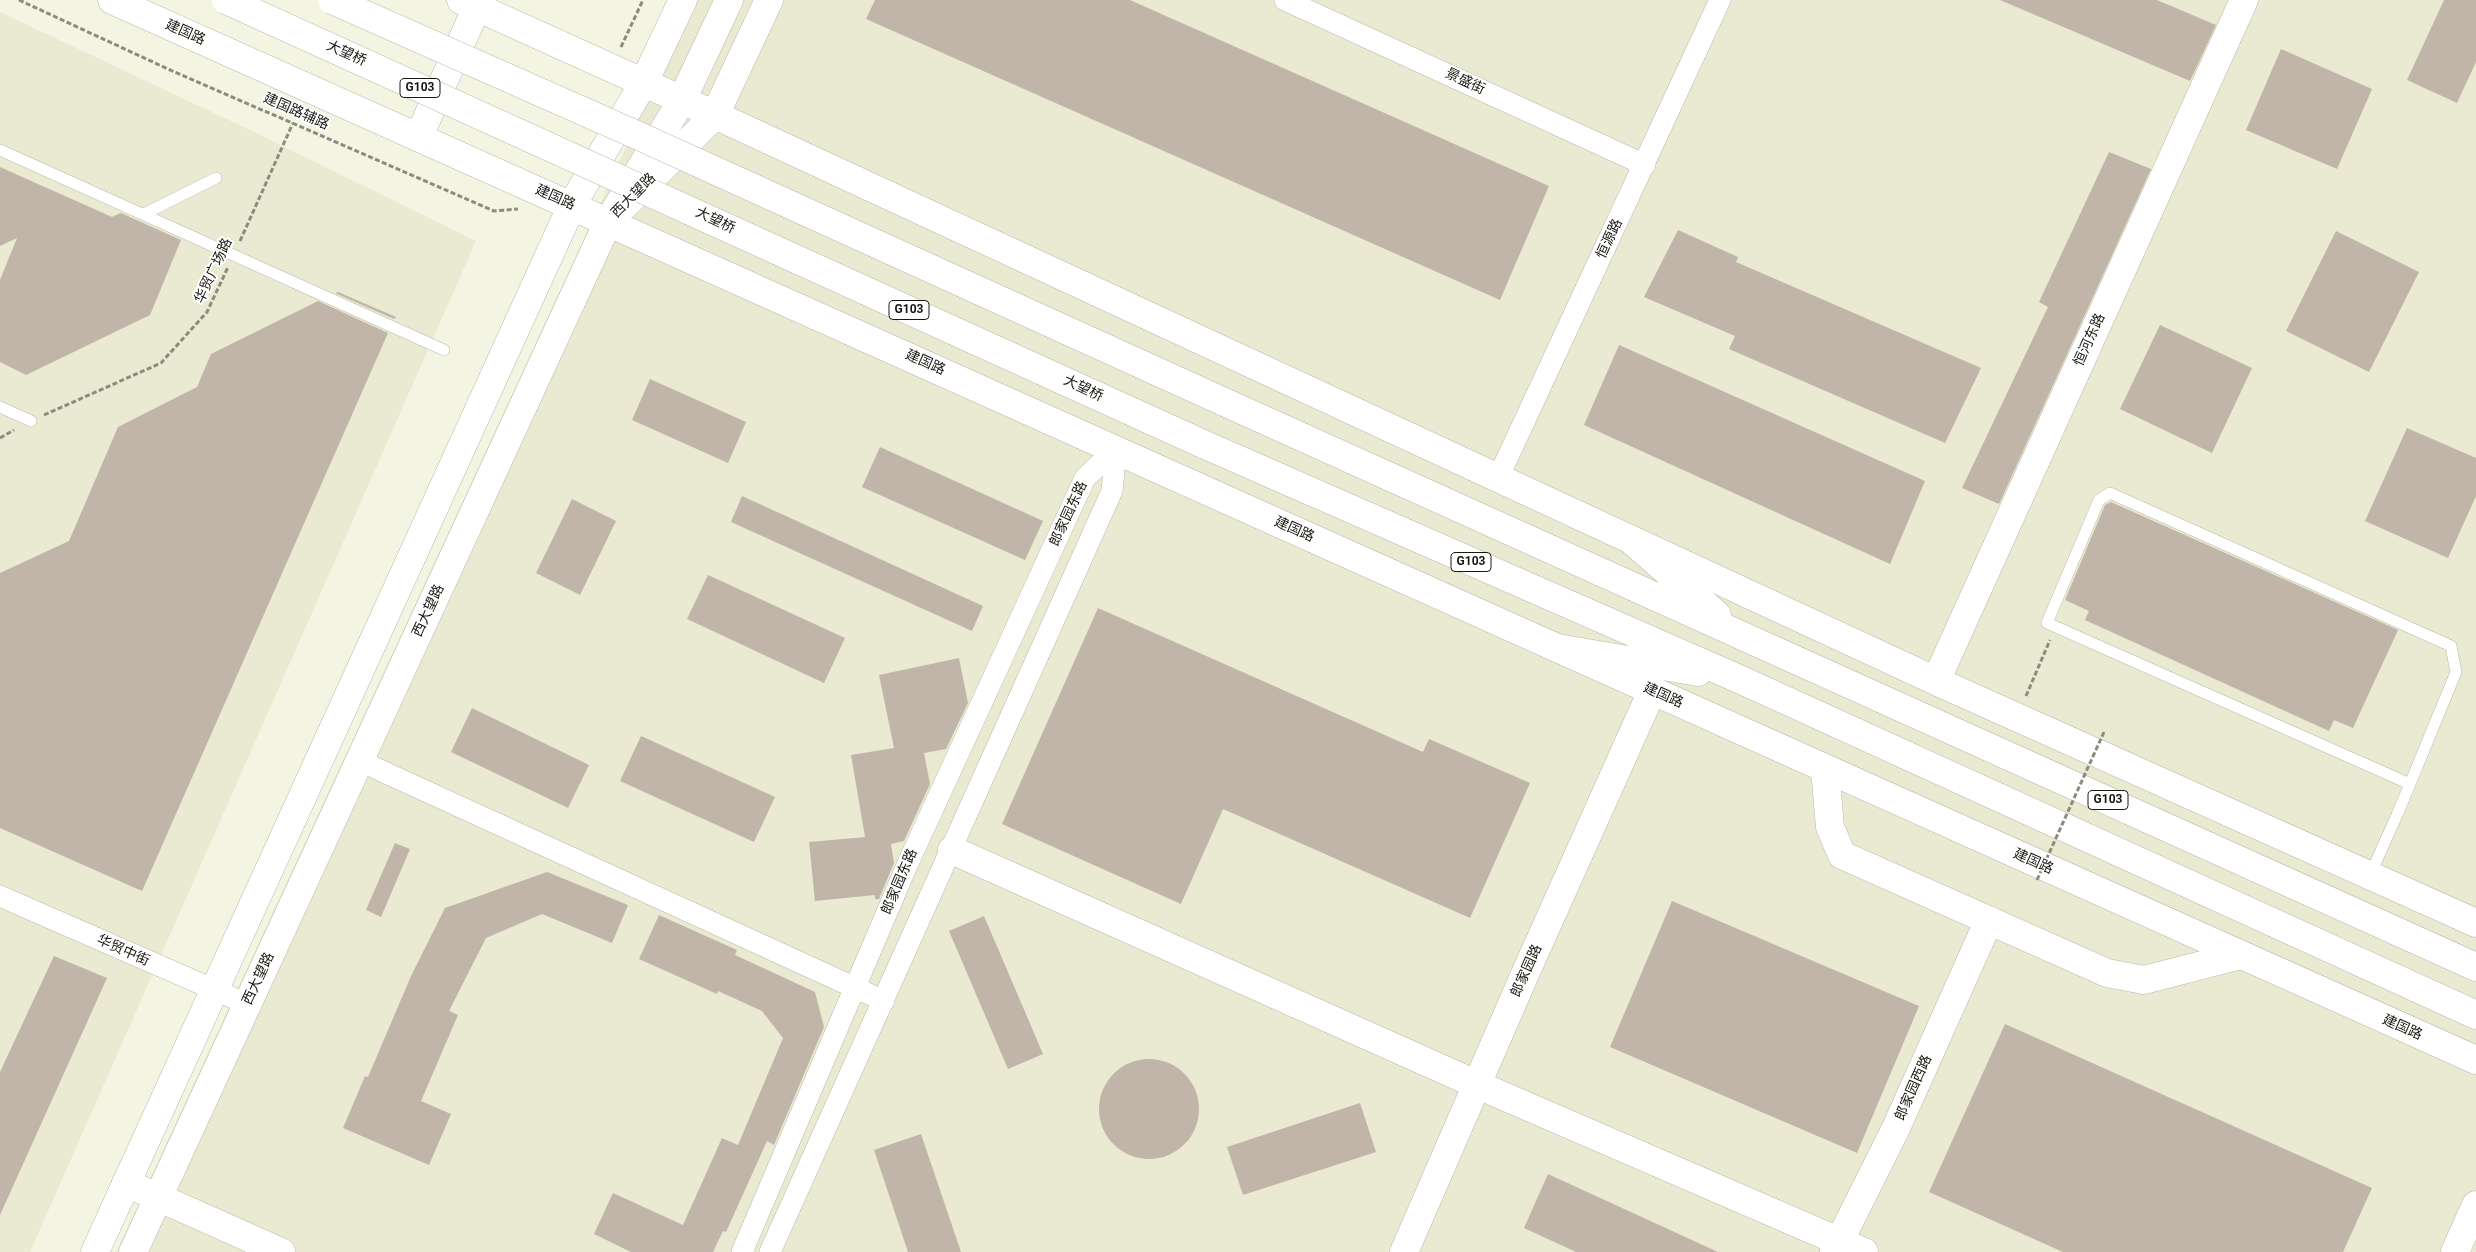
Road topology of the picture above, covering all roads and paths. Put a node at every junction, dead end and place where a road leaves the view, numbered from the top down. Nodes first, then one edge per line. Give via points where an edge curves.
1 (19, 0) edge
2 (112, 0) edge
3 (226, 0) edge
4 (332, 0) edge
5 (643, 0) edge
6 (683, 0) edge
7 (729, 0) edge
8 (768, 0) edge
9 (1285, 0) edge
10 (1720, 0) edge
11 (2244, 0) edge
12 (469, 4) edge
13 (612, 68) junction
14 (644, 82) junction
15 (682, 100) junction
16 (715, 115) junction
17 (293, 123) junction
18 (419, 136) junction
19 (0, 150) edge
20 (1645, 165) junction
21 (216, 178) dead end
22 (572, 205) junction
23 (523, 209) dead end
24 (144, 214) junction
25 (608, 222) junction
26 (234, 255) junction
27 (444, 350) dead end
28 (0, 407) edge
29 (31, 421) junction
30 (0, 438) edge
31 (1116, 450) junction
32 (1498, 478) junction
33 (1630, 539) junction
34 (2055, 626) junction
35 (1738, 634) junction
36 (1557, 648) junction
37 (1739, 679) junction
38 (1936, 681) junction
39 (1652, 691) junction
40 (2018, 718) junction
41 (2104, 732) dead end
42 (360, 761) junction
43 (1824, 769) junction
44 (2410, 784) junction
45 (952, 850) junction
46 (2370, 876) junction
47 (2037, 880) dead end
48 (0, 896) edge
49 (1989, 920) junction
50 (2476, 923) edge
51 (2241, 955) junction
52 (2476, 967) edge
53 (855, 987) junction
54 (214, 991) junction
55 (884, 1001) junction
56 (248, 1004) junction
57 (2476, 1015) edge
58 (2476, 1060) edge
59 (1478, 1085) junction
60 (126, 1183) junction
61 (159, 1198) junction
62 (2476, 1205) edge
63 (1836, 1246) edge
64 (95, 1252) edge
65 (133, 1252) edge
66 (281, 1252) edge
67 (742, 1252) edge
68 (770, 1252) edge
69 (1404, 1252) edge
70 (1864, 1252) edge
71 (2455, 1252) edge

1 - 17 path, 建国路辅路
2 - 18 main road, 建国路
3 - 37 main road, 大望桥 / G103, bridge via 1203,444
4 - 35 main road, G103, bridge
5 - 13 path
6 - 14 main road
7 - 15 main road
8 - 16 main road, 西大望路
9 - 20 street, 景盛街
10 - 20 street, 恒源路
11 - 38 main road, 恒河东路
12 - 13 main road
12 - 18 main road
13 - 14 main road
14 - 15 main road
14 - 22 main road
15 - 16 main road
15 - 25 main road
16 - 25 main road, 西大望路
16 - 32 main road
17 - 23 path, 建国路辅路 via 494,211
17 - 26 path, 华贸广场路
18 - 22 main road, 建国路
19 - 24 lane
20 - 32 street, 恒源路
21 - 24 lane
22 - 25 main road, 建国路
22 - 54 main road
24 - 26 lane
25 - 31 main road, 建国路
25 - 42 main road, 西大望路
26 - 27 lane
26 - 29 path, 华贸广场路 via 208,312 162,363
28 - 29 lane
29 - 30 path, 华贸广场路
31 - 36 main road, 建国路
31 - 45 street via 1112,491
31 - 53 street, 郎家园东路 via 1086,478 908,863
32 - 33 main road
33 - 35 main road
33 - 38 main road
34 - 40 path
34 - 44 lane
34 - 44 lane via 2047,623 2099,500 2110,494 2451,646 2456,672
35 - 52 main road, G103
36 - 37 main road
36 - 39 main road, 建国路
37 - 57 main road, G103
38 - 40 main road
39 - 43 main road, 建国路
39 - 59 main road, 郎家园路
40 - 46 main road
41 - 47 path, bridge
42 - 53 street
42 - 56 main road, 西大望路
43 - 49 main road via 1830,827 1842,855
43 - 51 main road, 建国路
44 - 46 lane
45 - 55 street
45 - 59 main road
46 - 50 main road
48 - 54 street, 华贸中街
49 - 51 main road via 2107,973 2144,980
49 - 63 main road, 郎家园西路 via 1896,1128
51 - 58 main road, 建国路
53 - 55 street
53 - 67 street, 郎家园东路
54 - 56 street, 华贸中街
54 - 60 main road
55 - 68 street
56 - 61 main road, 西大望路
59 - 63 main road
59 - 69 main road, 郎家园路
60 - 61 main road
60 - 64 main road
61 - 65 main road, 西大望路
61 - 66 main road
62 - 71 main road
63 - 70 main road

